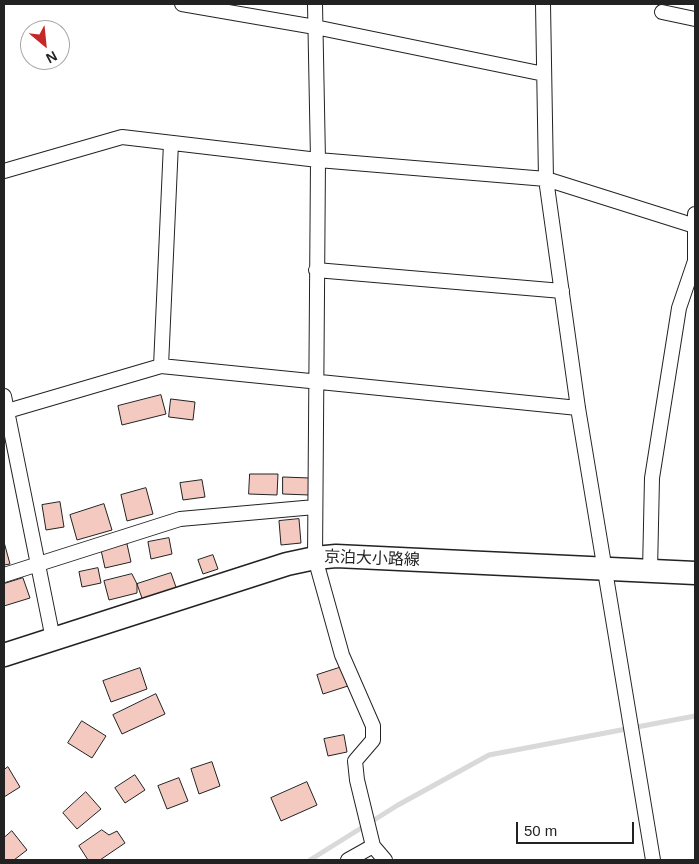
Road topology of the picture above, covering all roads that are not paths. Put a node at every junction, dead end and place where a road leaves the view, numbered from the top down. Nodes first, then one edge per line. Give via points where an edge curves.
1 (182, 4) edge
2 (315, 4) edge
3 (543, 4) edge
4 (662, 12) dead end
5 (695, 19) edge
6 (315, 28) junction
7 (544, 74) junction
8 (171, 142) junction
9 (318, 160) junction
10 (4, 171) edge
11 (546, 179) junction
12 (695, 222) edge
13 (316, 270) junction
14 (562, 291) junction
15 (161, 366) junction
16 (314, 380) junction
17 (4, 396) edge
18 (578, 408) junction
19 (5, 412) edge
20 (315, 507) junction
21 (315, 558) junction
22 (38, 564) junction
23 (606, 569) junction
24 (650, 571) junction
25 (695, 572) edge
26 (4, 575) edge
27 (53, 638) junction
28 (4, 655) edge
29 (373, 846) junction
30 (348, 860) edge
31 (385, 860) edge
32 (654, 860) edge

1 - 6 street
2 - 6 street
3 - 7 street
4 - 5 street
6 - 7 street
6 - 9 street
7 - 11 street
8 - 9 street
8 - 10 street via 122,137
8 - 15 street
9 - 11 street
9 - 13 street
11 - 12 street
11 - 14 street
12 - 24 street via 695,261 679,308 652,478
13 - 14 street
13 - 16 street
14 - 18 street
15 - 16 street
15 - 19 street
16 - 18 street
16 - 20 street
17 - 19 street
18 - 23 street
19 - 22 street
20 - 21 street
20 - 22 street via 180,519
21 - 23 main road, 京泊大小路線 via 336,556
21 - 27 main road, 京泊大小路線
21 - 29 street via 342,655 373,726 373,740 355,762
22 - 26 street
22 - 27 street
23 - 24 main road, 京泊大小路線
23 - 32 street
24 - 25 main road, 京泊大小路線
27 - 28 main road, 京泊大小路線
29 - 30 street
29 - 31 street

